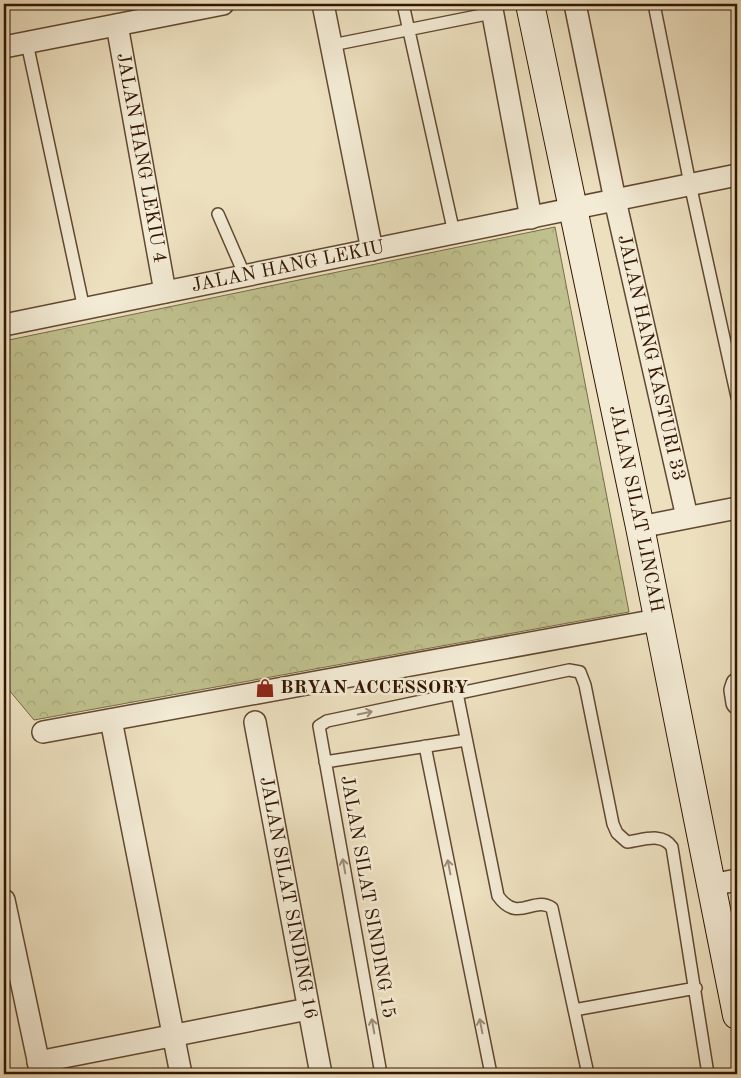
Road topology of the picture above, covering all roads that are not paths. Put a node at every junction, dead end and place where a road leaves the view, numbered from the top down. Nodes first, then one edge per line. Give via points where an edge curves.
1 (223, 4) edge
2 (324, 4) edge
3 (403, 4) edge
4 (530, 4) edge
5 (575, 4) edge
6 (654, 4) edge
7 (176, 8) edge
8 (492, 8) edge
9 (152, 10) edge
10 (117, 25) junction
11 (408, 29) junction
12 (27, 43) junction
13 (332, 45) junction
14 (4, 47) edge
15 (737, 175) edge
16 (690, 184) junction
17 (615, 200) junction
18 (573, 209) junction
19 (218, 214) dead end
20 (531, 218) junction
21 (454, 233) junction
22 (372, 250) junction
23 (245, 276) junction
24 (165, 292) junction
25 (84, 309) junction
26 (5, 319) edge
27 (737, 397) edge
28 (737, 508) edge
29 (687, 517) junction
30 (640, 527) junction
31 (657, 620) junction
32 (737, 684) edge
33 (457, 693) junction
34 (737, 702) edge
35 (112, 720) junction
36 (255, 722) dead end
37 (43, 732) dead end
38 (466, 740) junction
39 (424, 746) junction
40 (325, 762) junction
41 (737, 880) edge
42 (711, 885) junction
43 (4, 900) edge
44 (696, 988) junction
45 (308, 1009) junction
46 (574, 1010) junction
47 (737, 1015) edge
48 (173, 1035) junction
49 (40, 1068) edge
50 (181, 1074) edge
51 (321, 1074) edge
52 (381, 1074) edge
53 (491, 1074) edge
54 (588, 1074) edge
55 (708, 1074) edge

1 - 7 street
2 - 13 street
3 - 11 lane
4 - 18 street, JALAN SILAT LINCAH
5 - 17 street, JALAN HANG KASTURI 33
6 - 16 lane
7 - 9 street
8 - 11 lane
8 - 20 street
9 - 10 street
10 - 12 street
10 - 24 street, JALAN HANG LEKIU 4
11 - 13 lane
11 - 21 lane
12 - 14 street
12 - 25 lane
13 - 22 street
15 - 16 street, JALAN HANG LEKIU
16 - 17 street, JALAN HANG LEKIU
16 - 27 lane
17 - 18 street, JALAN HANG LEKIU
17 - 29 street, JALAN HANG KASTURI 33
18 - 20 street, JALAN HANG LEKIU
18 - 30 street, JALAN SILAT LINCAH
19 - 23 lane
20 - 21 street, JALAN HANG LEKIU
21 - 22 street, JALAN HANG LEKIU
22 - 23 street, JALAN HANG LEKIU
23 - 24 street, JALAN HANG LEKIU
24 - 25 street, JALAN HANG LEKIU
25 - 26 street, JALAN HANG LEKIU
28 - 29 street
29 - 30 street
30 - 31 street, JALAN SILAT LINCAH
31 - 35 street
31 - 42 street, JALAN SILAT LINCAH
32 - 34 street
33 - 38 lane
40 -> 33 lane, JALAN SILAT SINDING 15 via 319,726 327,721
33 - 44 lane via 569,670 580,672 617,833 627,842 660,838 667,840 672,847
35 - 37 street
35 - 48 street
36 - 45 street, JALAN SILAT SINDING 16
38 - 39 lane
38 - 46 lane via 498,896 505,906 515,910 542,905 552,908
39 - 40 lane
53 -> 39 lane
52 -> 40 lane, JALAN SILAT SINDING 15
41 - 42 street
42 - 47 street, JALAN SILAT LINCAH
43 - 49 street
44 - 46 lane
44 - 55 lane
45 - 48 street
45 - 51 street, JALAN SILAT SINDING 16
46 - 54 lane
48 - 49 street
48 - 50 street

